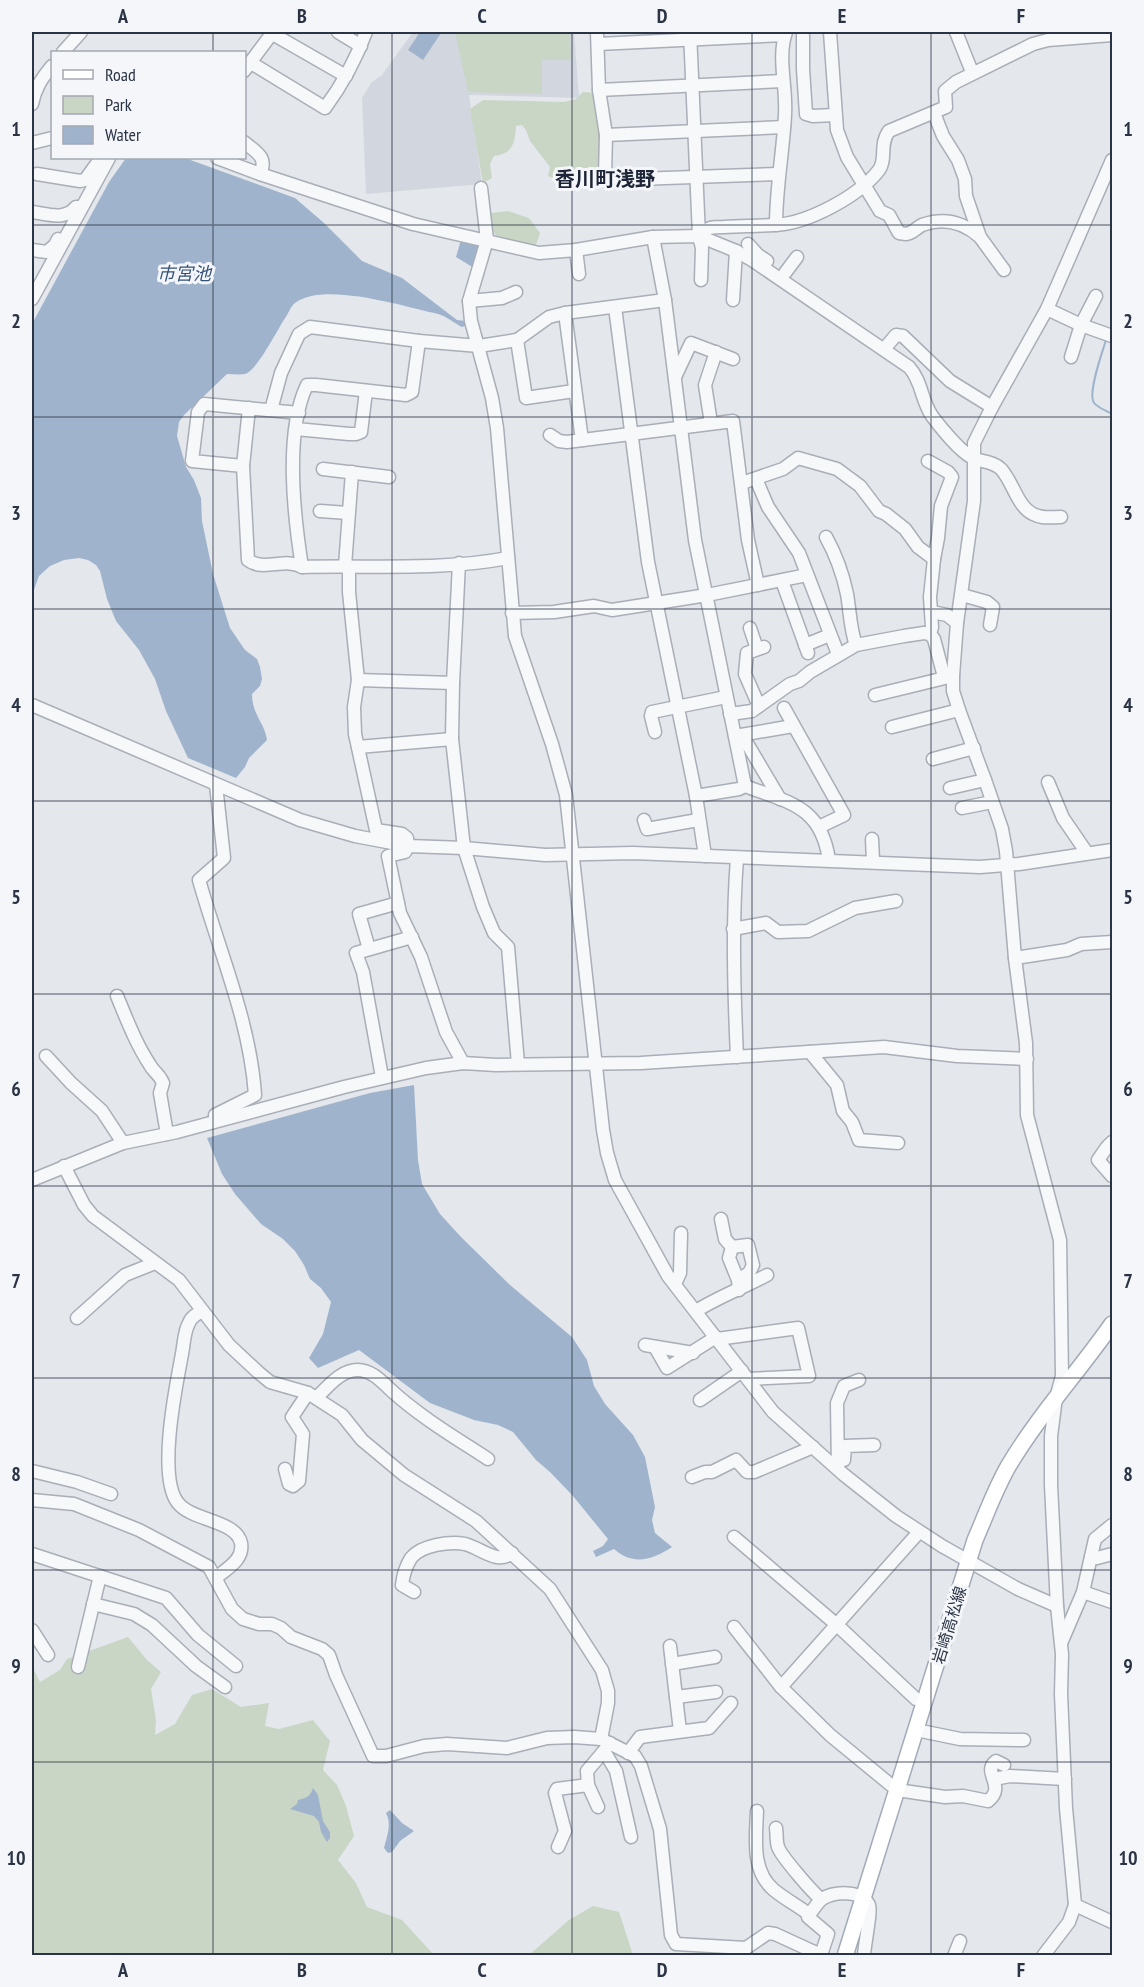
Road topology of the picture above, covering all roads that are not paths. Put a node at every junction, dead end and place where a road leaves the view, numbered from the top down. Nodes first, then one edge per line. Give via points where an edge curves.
1 (81, 32) edge
2 (272, 32) edge
3 (338, 32) edge
4 (366, 32) edge
5 (830, 32) edge
6 (956, 32) edge
7 (786, 33) edge
8 (803, 35) dead end
9 (1113, 35) edge
10 (690, 36) edge
11 (598, 38) edge
12 (361, 46) junction
13 (64, 51) edge
14 (51, 67) edge
15 (248, 67) edge
16 (972, 72) junction
17 (345, 76) junction
18 (783, 81) junction
19 (693, 86) junction
20 (599, 90) junction
21 (32, 104) edge
22 (934, 113) junction
23 (835, 115) junction
24 (784, 127) junction
25 (695, 132) junction
26 (606, 135) junction
27 (51, 138) edge
28 (32, 143) edge
29 (246, 144) edge
30 (220, 159) edge
31 (1113, 159) edge
32 (107, 161) edge
33 (37, 174) dead end
34 (260, 174) junction
35 (778, 174) junction
36 (697, 177) junction
37 (863, 184) junction
38 (481, 188) dead end
39 (81, 207) junction
40 (32, 212) edge
41 (776, 225) junction
42 (699, 236) junction
43 (653, 237) junction
44 (980, 237) junction
45 (65, 238) junction
46 (487, 240) junction
47 (748, 244) dead end
48 (32, 250) edge
49 (576, 250) junction
50 (736, 251) junction
51 (797, 257) dead end
52 (1004, 270) dead end
53 (785, 273) junction
54 (579, 274) dead end
55 (701, 280) dead end
56 (516, 292) dead end
57 (1096, 296) dead end
58 (32, 299) edge
59 (665, 300) junction
60 (733, 300) dead end
61 (470, 301) junction
62 (615, 307) junction
63 (1047, 309) junction
64 (565, 313) junction
65 (1081, 325) junction
66 (862, 333) junction
67 (1113, 336) edge
68 (517, 340) junction
69 (419, 341) junction
70 (478, 346) junction
71 (885, 348) junction
72 (716, 352) junction
73 (1071, 357) dead end
74 (733, 359) dead end
75 (675, 378) junction
76 (366, 391) junction
77 (574, 391) junction
78 (992, 406) junction
79 (249, 408) junction
80 (271, 410) junction
81 (299, 413) junction
82 (711, 423) junction
83 (681, 427) junction
84 (296, 429) junction
85 (631, 434) junction
86 (550, 435) dead end
87 (582, 440) junction
88 (974, 459) junction
89 (928, 461) dead end
90 (243, 466) junction
91 (324, 469) dead end
92 (352, 472) junction
93 (389, 477) dead end
94 (756, 479) junction
95 (742, 483) junction
96 (320, 511) dead end
97 (348, 513) junction
98 (1061, 518) dead end
99 (826, 537) dead end
100 (508, 558) junction
101 (934, 559) junction
102 (459, 563) junction
103 (347, 566) junction
104 (302, 567) junction
105 (807, 575) junction
106 (782, 581) junction
107 (758, 585) junction
108 (707, 595) junction
109 (962, 595) junction
110 (657, 603) junction
111 (932, 612) junction
112 (512, 613) junction
113 (957, 623) junction
114 (990, 625) dead end
115 (750, 628) dead end
116 (930, 634) junction
117 (830, 635) junction
118 (856, 645) junction
119 (838, 654) junction
120 (949, 676) junction
121 (358, 680) junction
122 (453, 683) junction
123 (875, 695) dead end
124 (726, 697) junction
125 (32, 705) edge
126 (677, 706) junction
127 (759, 706) junction
128 (784, 708) dead end
129 (959, 710) junction
130 (730, 714) junction
131 (793, 726) junction
132 (892, 727) dead end
133 (655, 732) dead end
134 (738, 736) junction
135 (452, 739) junction
136 (358, 747) junction
137 (974, 748) junction
138 (933, 759) dead end
139 (985, 780) junction
140 (1048, 782) dead end
141 (216, 785) junction
142 (745, 786) junction
143 (950, 788) dead end
144 (696, 796) junction
145 (780, 799) junction
146 (992, 802) junction
147 (962, 808) dead end
148 (644, 820) dead end
149 (698, 820) junction
150 (819, 827) junction
151 (872, 839) dead end
152 (408, 846) junction
153 (464, 848) junction
154 (1113, 850) edge
155 (1087, 853) junction
156 (573, 855) junction
157 (705, 856) junction
158 (737, 858) junction
159 (829, 860) junction
160 (873, 861) junction
161 (1007, 866) junction
162 (896, 901) dead end
163 (398, 903) junction
164 (734, 929) junction
165 (412, 938) junction
166 (1113, 942) edge
167 (369, 949) junction
168 (1015, 958) junction
169 (117, 996) dead end
170 (810, 1052) junction
171 (46, 1056) dead end
172 (738, 1057) junction
173 (1027, 1059) junction
174 (463, 1063) junction
175 (518, 1064) junction
176 (595, 1065) junction
177 (382, 1077) junction
178 (172, 1133) junction
179 (1113, 1142) edge
180 (123, 1143) junction
181 (898, 1143) dead end
182 (64, 1166) junction
183 (1113, 1176) edge
184 (32, 1180) edge
185 (722, 1219) dead end
186 (681, 1233) dead end
187 (732, 1247) junction
188 (155, 1263) junction
189 (767, 1275) dead end
190 (675, 1284) junction
191 (739, 1285) junction
192 (202, 1311) junction
193 (696, 1311) junction
194 (77, 1318) dead end
195 (1113, 1324) edge
196 (716, 1338) junction
197 (693, 1353) junction
198 (745, 1375) junction
199 (859, 1380) dead end
200 (312, 1396) junction
201 (1056, 1398) junction
202 (700, 1400) dead end
203 (874, 1445) dead end
204 (813, 1447) junction
205 (488, 1460) dead end
206 (285, 1469) dead end
207 (32, 1471) edge
208 (841, 1471) junction
209 (692, 1477) dead end
210 (111, 1494) dead end
211 (32, 1500) edge
212 (1113, 1525) edge
213 (920, 1532) junction
214 (734, 1537) dead end
215 (512, 1553) junction
216 (32, 1554) edge
217 (1113, 1554) edge
218 (1091, 1557) junction
219 (968, 1561) junction
220 (100, 1576) junction
221 (216, 1578) junction
222 (414, 1592) dead end
223 (1083, 1592) junction
224 (1113, 1602) edge
225 (93, 1604) junction
226 (1057, 1606) junction
227 (837, 1625) junction
228 (734, 1627) dead end
229 (32, 1630) edge
230 (1061, 1642) junction
231 (670, 1646) dead end
232 (48, 1655) dead end
233 (715, 1657) dead end
234 (672, 1664) junction
235 (236, 1666) dead end
236 (78, 1667) dead end
237 (225, 1687) dead end
238 (781, 1687) junction
239 (716, 1692) dead end
240 (676, 1697) junction
241 (925, 1701) junction
242 (731, 1703) dead end
243 (916, 1730) junction
244 (680, 1731) junction
245 (1024, 1740) dead end
246 (605, 1745) junction
247 (628, 1753) junction
248 (1004, 1765) dead end
249 (994, 1779) junction
250 (1065, 1779) junction
251 (588, 1785) junction
252 (897, 1790) junction
253 (598, 1808) dead end
254 (757, 1811) dead end
255 (776, 1828) dead end
256 (632, 1837) dead end
257 (558, 1847) dead end
258 (863, 1898) junction
259 (821, 1899) junction
260 (1075, 1905) junction
261 (810, 1914) junction
262 (1113, 1922) edge
263 (960, 1941) dead end
264 (822, 1955) edge
265 (846, 1956) edge
266 (864, 1956) edge
267 (954, 1956) edge
268 (1043, 1956) edge

1 - 13 street
2 - 15 street
2 - 17 street
3 - 12 street
4 - 12 street
5 - 23 street
6 - 16 street
7 - 10 street
7 - 18 street
8 - 23 street via 807,114
9 - 16 street via 1048,40
10 - 11 street
10 - 19 street
11 - 20 street
12 - 17 street
14 - 21 street via 40,80
15 - 17 street via 325,108
16 - 22 street via 945,91 946,107
18 - 19 street
18 - 24 street
19 - 20 street
19 - 25 street
20 - 26 street
22 - 37 street via 889,131 882,144 881,166
22 - 44 street via 958,160
23 - 37 street via 840,141
24 - 25 street
24 - 35 street
25 - 26 street
25 - 36 street
26 - 36 street via 605,176 609,180
27 - 28 street
29 - 34 street via 262,158
30 - 34 street
31 - 63 street
32 - 33 street via 99,162 80,182
32 - 39 street
34 - 46 street via 413,224
35 - 36 street
35 - 41 street
36 - 42 street
37 - 41 street via 818,213
37 - 44 street via 899,233 949,221 964,225
38 - 46 street
39 - 40 street via 62,216
39 - 45 street
41 - 42 street via 709,228
42 - 43 street
42 - 50 street
42 - 55 street
43 - 49 street
43 - 59 street
44 - 52 street
45 - 48 street via 59,238 46,252
45 - 58 street
46 - 49 street via 538,253
46 - 61 street
47 - 53 street
49 - 54 street
50 - 60 street
50 - 66 street
51 - 53 street
53 - 66 street via 865,330
56 - 61 street via 502,298
57 - 65 street
59 - 62 street
59 - 75 street
61 - 70 street
62 - 64 street
62 - 85 street
63 - 65 street
63 - 78 street
64 - 68 street via 549,317
64 - 77 street
65 - 67 street
65 - 73 street
66 - 71 street
68 - 70 street
68 - 77 street via 526,398
69 - 70 street
69 - 76 street via 412,392 406,395
69 - 80 street via 310,327 298,334
70 - 100 street via 497,428
71 - 78 street via 896,335 903,336 950,381
71 - 88 street via 917,375 924,403 934,419
72 - 74 street
72 - 75 street via 691,343
72 - 82 street via 705,385
75 - 83 street
76 - 81 street via 308,386
76 - 84 street via 361,432
77 - 87 street
78 - 88 street via 974,443
79 - 80 street
79 - 90 street
79 - 90 street via 204,404 198,412 192,461
80 - 81 street
81 - 84 street
82 - 83 street
82 - 95 street via 733,421
83 - 85 street
83 - 108 street via 695,540
84 - 104 street via 293,482
85 - 87 street
85 - 110 street
86 - 87 street via 567,442
88 - 98 street via 1000,468 1032,514
88 - 109 street via 974,501
89 - 101 street via 952,477 941,506
90 - 104 street via 248,560 252,564 296,563
91 - 92 street
92 - 93 street
92 - 97 street
94 - 95 street
94 - 101 street via 783,469 798,458 837,469 860,486 879,511
94 - 105 street
95 - 107 street
96 - 97 street
97 - 103 street
99 - 118 street via 847,593
100 - 102 street
100 - 112 street
101 - 111 street
102 - 103 street via 408,568
102 - 122 street
103 - 104 street
103 - 121 street
105 - 106 street
105 - 117 street
106 - 107 street
106 - 117 street via 807,649
107 - 108 street
108 - 110 street
108 - 124 street
109 - 113 street
109 - 114 street via 993,607
110 - 112 street via 612,610 594,606
110 - 126 street
111 - 113 street via 947,615
111 - 116 street
112 - 156 street via 520,652 566,795
113 - 120 street
115 - 127 street via 760,648 747,653 745,674
116 - 118 street
116 - 120 street
117 - 119 street
118 - 119 street
119 - 127 street
120 - 123 street
120 - 129 street
121 - 122 street
121 - 136 street via 354,707
122 - 135 street
124 - 126 street
124 - 130 street
125 - 141 street
126 - 133 street via 652,712
126 - 144 street
127 - 130 street
128 - 131 street
129 - 132 street
129 - 137 street
130 - 134 street
131 - 134 street
131 - 150 street via 844,815
134 - 142 street
134 - 145 street
135 - 136 street
135 - 153 street
136 - 152 street via 376,830 402,834
137 - 138 street
137 - 139 street
139 - 143 street
139 - 146 street
140 - 155 street via 1064,818
141 - 152 street via 319,826
141 - 178 street via 224,858 199,880 246,1036 255,1095 222,1112 182,1124
142 - 144 street
142 - 145 street
144 - 149 street
145 - 150 street via 801,808
146 - 147 street
146 - 161 street via 1002,829
148 - 149 street via 647,829
149 - 157 street
150 - 159 street
151 - 160 street
152 - 153 street
152 - 163 street via 405,852 388,856
153 - 156 street
153 - 175 street via 494,933 508,947
154 - 155 street
155 - 161 street
156 - 157 street
156 - 176 street
157 - 158 street
158 - 159 street
158 - 164 street
159 - 160 street
160 - 161 street
161 - 168 street
162 - 164 street via 855,908 808,931 778,932 766,923
163 - 165 street
163 - 167 street via 359,914
164 - 172 street
165 - 167 street
165 - 174 street via 446,1032
166 - 168 street via 1081,944
167 - 177 street via 356,953
168 - 173 street
169 - 178 street via 151,1068 159,1072 163,1083 160,1093
170 - 172 street
170 - 173 street via 884,1047
170 - 181 street via 837,1085 843,1111 859,1140
171 - 180 street via 102,1111
172 - 176 street
173 - 201 street via 1027,1115 1060,1240 1062,1376
174 - 175 street
174 - 177 street
175 - 176 street
176 - 190 street via 607,1153 615,1180
177 - 178 street
178 - 180 street
179 - 183 street via 1098,1160
180 - 182 street
182 - 184 street
182 - 188 street via 93,1216
185 - 187 street
186 - 190 street via 680,1273
187 - 191 street via 729,1258
187 - 191 street via 748,1245 753,1265
188 - 192 street via 179,1280
188 - 194 street via 125,1275
189 - 191 street
190 - 193 street
191 - 193 street
192 - 200 street via 229,1345 270,1382
192 - 221 street via 188,1324 172,1409 170,1471 172,1492 187,1512 238,1535 241,1553
193 - 196 street
195 - 201 main road, 岩崎高松線
196 - 197 street
196 - 198 street
196 - 198 street via 798,1328 809,1376
197 - 197 street via 667,1368 650,1346
198 - 202 street
198 - 204 street via 773,1412
199 - 208 street via 844,1386 837,1403
200 - 205 street via 350,1371 361,1370
200 - 206 street via 292,1418 303,1434 299,1481 292,1486
200 - 215 street via 342,1415 362,1440 404,1475 476,1521
201 - 219 main road, 岩崎高松線 via 1010,1464
201 - 226 street via 1050,1457
203 - 208 street via 845,1446
204 - 208 street
204 - 209 street via 754,1472 747,1473 736,1460
207 - 210 street
208 - 213 street
211 - 221 street via 74,1504 139,1530 209,1568
212 - 218 street via 1095,1539
213 - 219 street
213 - 227 street
214 - 227 street
215 - 222 street via 498,1558 453,1543 427,1549 411,1558 403,1576 402,1585
215 - 246 street via 550,1589 602,1670 608,1691
216 - 220 street
217 - 218 street
218 - 223 street
219 - 226 street
219 - 241 main road, 岩崎高松線
220 - 225 street
220 - 235 street via 166,1598 198,1635
221 - 246 street via 232,1609 243,1619 272,1624 329,1655 373,1756 447,1744 507,1748 547,1738
223 - 224 street
223 - 230 street
225 - 236 street
225 - 237 street via 134,1614 152,1625
226 - 230 street
227 - 238 street
227 - 241 street via 916,1699
228 - 238 street
229 - 232 street
230 - 250 street
231 - 234 street
233 - 234 street
234 - 240 street
238 - 252 street via 830,1735
239 - 240 street
240 - 244 street
241 - 243 main road, 岩崎高松線
242 - 244 street via 710,1728
243 - 245 street via 960,1739
243 - 252 main road, 岩崎高松線
244 - 247 street via 640,1737
246 - 247 street
246 - 251 street via 587,1771
246 - 256 street via 616,1771
247 - 264 street via 641,1766 660,1829 671,1935 676,1944 746,1948 768,1933
248 - 249 street via 996,1761 992,1764
249 - 250 street
249 - 252 street via 996,1789 988,1801
250 - 260 street
251 - 253 street
251 - 257 street via 557,1789 555,1793 565,1831
252 - 258 main road, 岩崎高松線
254 - 261 street via 757,1865 764,1880
255 - 259 street via 782,1856
258 - 259 street via 839,1893
258 - 265 main road, 岩崎高松線
258 - 266 street via 871,1912
259 - 261 street
260 - 262 street
260 - 268 street via 1069,1922
261 - 264 street via 808,1917 828,1934
263 - 267 street

